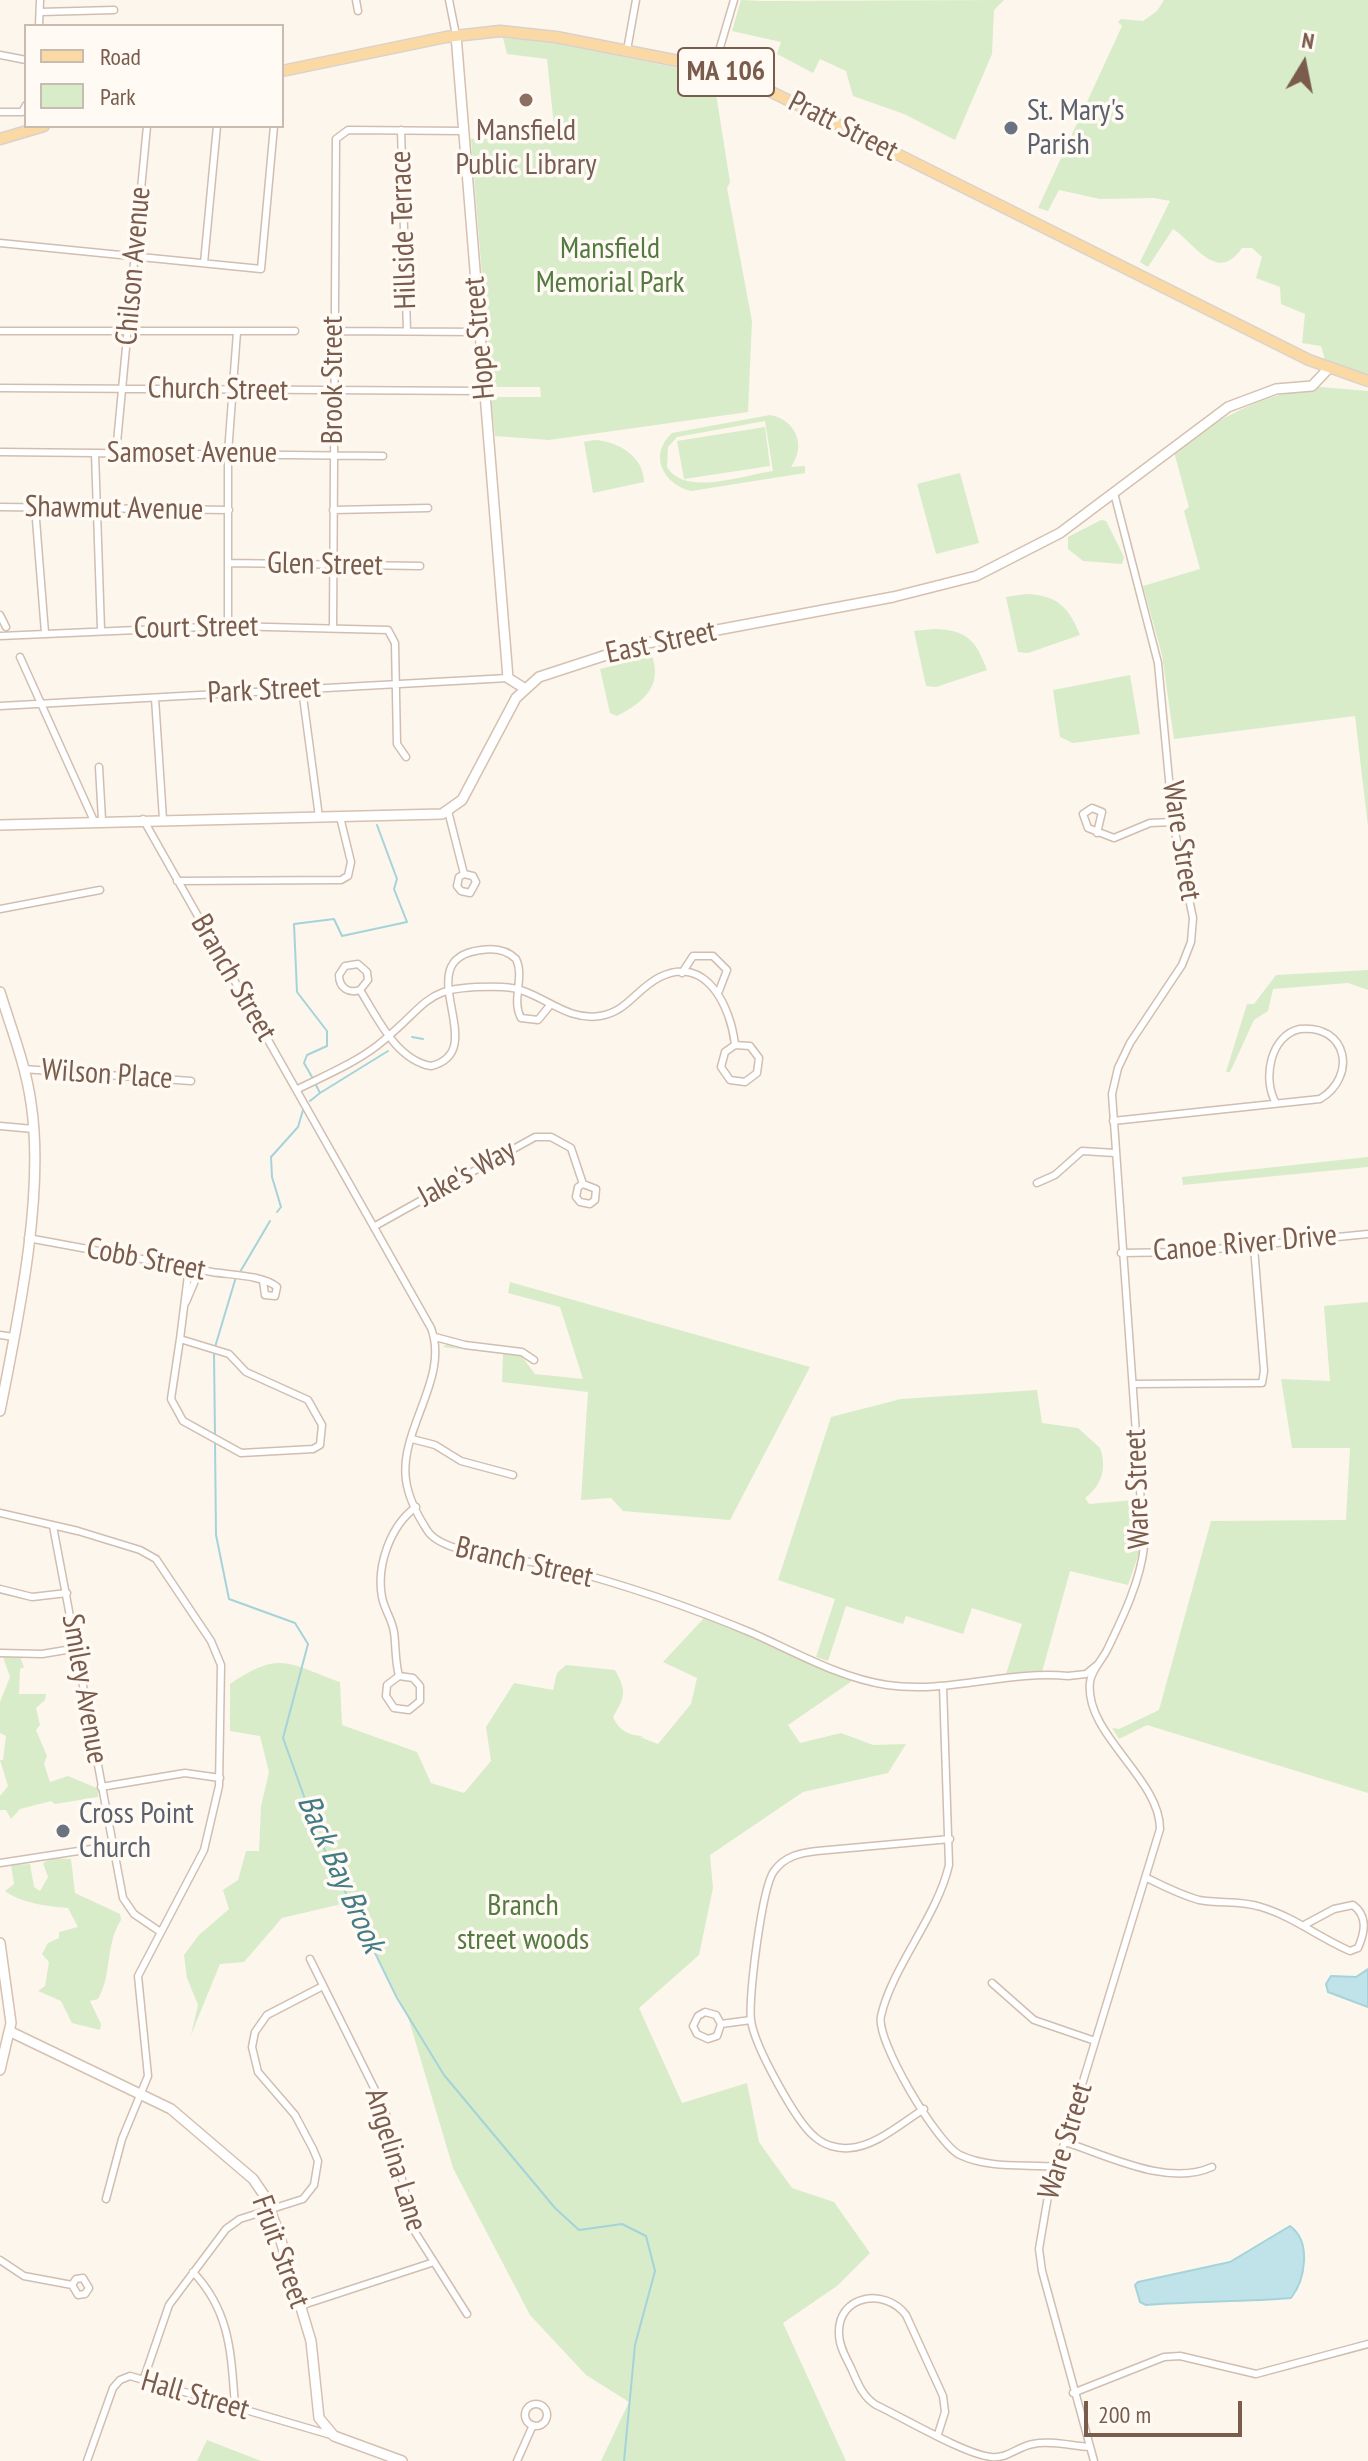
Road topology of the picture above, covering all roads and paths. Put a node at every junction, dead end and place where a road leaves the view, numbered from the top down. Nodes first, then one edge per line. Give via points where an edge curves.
1 (40, 0) edge
2 (356, 0) edge
3 (449, 0) edge
4 (636, 0) edge
5 (734, 0) edge
6 (114, 10) dead end
7 (358, 11) dead end
8 (40, 12) junction
9 (39, 24) edge
10 (456, 35) junction
11 (627, 50) junction
12 (0, 55) edge
13 (24, 60) edge
14 (714, 68) junction
15 (284, 71) edge
16 (24, 108) edge
17 (0, 112) edge
18 (37, 128) edge
19 (147, 128) edge
20 (217, 128) edge
21 (274, 128) edge
22 (401, 130) junction
23 (464, 131) junction
24 (0, 139) edge
25 (0, 243) edge
26 (135, 256) junction
27 (204, 263) junction
28 (0, 331) edge
29 (295, 331) dead end
30 (333, 331) junction
31 (407, 331) junction
32 (237, 332) junction
33 (480, 332) junction
34 (129, 333) junction
35 (1329, 368) junction
36 (1367, 381) edge
37 (0, 388) edge
38 (122, 389) junction
39 (232, 390) junction
40 (332, 391) junction
41 (485, 391) junction
42 (0, 452) edge
43 (95, 453) junction
44 (116, 453) junction
45 (228, 453) junction
46 (333, 454) junction
47 (383, 456) dead end
48 (1114, 493) junction
49 (0, 499) edge
50 (2, 507) edge
51 (35, 507) junction
52 (96, 508) junction
53 (428, 508) dead end
54 (229, 510) junction
55 (333, 510) junction
56 (229, 563) junction
57 (332, 566) junction
58 (420, 566) dead end
59 (0, 615) edge
60 (228, 626) junction
61 (6, 627) dead end
62 (333, 627) junction
63 (101, 630) junction
64 (45, 633) junction
65 (0, 636) edge
66 (20, 657) dead end
67 (508, 678) junction
68 (394, 684) junction
69 (524, 688) junction
70 (302, 689) junction
71 (155, 698) junction
72 (42, 704) junction
73 (0, 706) edge
74 (406, 757) dead end
75 (99, 767) dead end
76 (448, 811) junction
77 (319, 817) junction
78 (340, 817) junction
79 (143, 819) junction
80 (163, 819) junction
81 (98, 820) junction
82 (1173, 822) junction
83 (0, 825) edge
84 (1097, 833) dead end
85 (464, 874) dead end
86 (177, 881) junction
87 (100, 890) dead end
88 (0, 909) edge
89 (682, 973) junction
90 (518, 988) junction
91 (449, 989) junction
92 (360, 990) junction
93 (719, 991) junction
94 (0, 992) edge
95 (551, 1004) junction
96 (388, 1034) junction
97 (735, 1045) junction
98 (23, 1069) junction
99 (191, 1081) dead end
100 (298, 1089) junction
101 (1276, 1103) junction
102 (1113, 1121) junction
103 (0, 1126) edge
104 (34, 1129) junction
105 (1115, 1153) junction
106 (1037, 1183) dead end
107 (583, 1184) dead end
108 (375, 1226) junction
109 (1368, 1234) edge
110 (28, 1238) junction
111 (1254, 1247) junction
112 (1121, 1253) junction
113 (194, 1269) junction
114 (263, 1281) dead end
115 (0, 1335) edge
116 (14, 1337) junction
117 (435, 1337) junction
118 (180, 1339) junction
119 (534, 1360) dead end
120 (1134, 1384) junction
121 (0, 1411) edge
122 (412, 1439) junction
123 (513, 1475) dead end
124 (416, 1507) junction
125 (0, 1513) edge
126 (53, 1526) junction
127 (0, 1589) edge
128 (67, 1593) junction
129 (78, 1648) junction
130 (0, 1653) edge
131 (1098, 1664) junction
132 (399, 1676) junction
133 (1068, 1676) junction
134 (1090, 1682) junction
135 (943, 1686) junction
136 (220, 1778) junction
137 (101, 1787) junction
138 (950, 1839) junction
139 (111, 1846) junction
140 (0, 1863) edge
141 (1147, 1878) junction
142 (1306, 1924) junction
143 (159, 1931) junction
144 (0, 1943) edge
145 (310, 1959) dead end
146 (992, 1983) dead end
147 (323, 1986) junction
148 (751, 2020) junction
149 (721, 2024) junction
150 (11, 2032) junction
151 (1095, 2041) junction
152 (2, 2043) edge
153 (0, 2070) edge
154 (141, 2093) junction
155 (924, 2109) junction
156 (1065, 2142) junction
157 (1057, 2167) junction
158 (1212, 2167) dead end
159 (106, 2199) dead end
160 (270, 2210) junction
161 (0, 2260) edge
162 (431, 2263) junction
163 (193, 2272) junction
164 (72, 2285) dead end
165 (300, 2306) junction
166 (467, 2314) dead end
167 (1368, 2344) edge
168 (144, 2378) junction
169 (1073, 2393) junction
170 (235, 2406) junction
171 (318, 2413) junction
172 (533, 2425) dead end
173 (310, 2429) junction
174 (938, 2434) junction
175 (334, 2436) junction
176 (1090, 2447) junction
177 (371, 2450) junction
178 (87, 2461) edge
179 (367, 2461) edge
180 (402, 2461) edge
181 (517, 2461) edge
182 (1094, 2461) edge

1 - 8 street
2 - 7 street
3 - 10 street, Hope Street
4 - 11 street
5 - 14 street
6 - 8 street
8 - 9 street
10 - 11 main road, Pratt Street / MA 106 via 516,32
10 - 15 main road, Pratt Street / MA 106
10 - 23 main road, Hope Street
11 - 14 main road, Pratt Street / MA 106
12 - 13 street
14 - 35 main road, Pratt Street / MA 106
16 - 17 street
18 - 24 main road
19 - 26 street, Chilson Avenue
20 - 27 street
21 - 27 street via 261,269
22 - 23 street
22 - 30 street, Brook Street via 348,130 335,142
22 - 31 street, Hillside Terrace
23 - 33 main road, Hope Street
25 - 26 street
26 - 27 street
26 - 34 street, Chilson Avenue
28 - 34 street
29 - 32 street
30 - 31 street
30 - 40 street, Brook Street
31 - 33 street
32 - 34 street
32 - 39 street
33 - 41 main road, Hope Street
34 - 38 street, Chilson Avenue
35 - 36 main road, Pratt Street / MA 106
35 - 48 main road, East Street via 1312,386 1276,389 1228,407
37 - 38 street, Church Street
38 - 39 street, Church Street
38 - 44 street, Chilson Avenue
39 - 40 street, Church Street
39 - 45 street
40 - 41 street, Church Street
40 - 46 street, Brook Street
41 - 67 main road, Hope Street
42 - 43 street, Samoset Avenue
43 - 44 street, Samoset Avenue
43 - 52 street
44 - 45 street, Samoset Avenue
45 - 46 street, Samoset Avenue
45 - 54 street
46 - 47 street, Samoset Avenue
46 - 55 street, Brook Street
48 - 69 main road, East Street via 1045,542 976,576 893,597 637,645 566,666
48 - 82 street, Ware Street via 1158,663
49 - 50 street
50 - 51 street, Shawmut Avenue
51 - 52 street, Shawmut Avenue
51 - 64 street
52 - 54 street, Shawmut Avenue
52 - 63 street
53 - 55 street
54 - 56 street
55 - 57 street, Brook Street
56 - 57 street, Glen Street
56 - 60 street
57 - 58 street, Glen Street
57 - 62 street, Brook Street
59 - 61 street
60 - 62 street, Court Street
60 - 63 street, Court Street
62 - 68 street, Court Street via 391,632
63 - 64 street, Court Street
64 - 65 street, Court Street
66 - 72 street
67 - 68 street, Park Street
67 - 69 main road
68 - 70 street, Park Street
68 - 74 street via 397,744
69 - 76 main road, East Street via 466,793
70 - 71 street, Park Street
70 - 77 street
71 - 72 street, Park Street
71 - 80 street
72 - 73 street, Park Street
72 - 81 street
75 - 81 street
76 - 78 main road
76 - 85 street
77 - 78 main road
77 - 80 main road
78 - 86 street via 351,862 348,876 341,880
79 - 80 main road
79 - 81 main road
79 - 86 street, Branch Street
81 - 83 main road
82 - 84 street via 1150,823 1114,838
82 - 102 street, Ware Street via 1193,909 1191,942 1118,1068
86 - 100 street, Branch Street
87 - 88 street
89 - 93 street
89 - 93 street via 693,956 713,956 727,970
89 - 95 street via 660,977 613,1014 583,1016
90 - 91 street
90 - 91 street via 516,959 489,949 456,960
90 - 95 street
90 - 95 street via 521,1018 538,1020
91 - 96 street via 427,999
91 - 96 street via 457,1039 449,1058 436,1065 420,1064
92 - 92 street via 342,987 339,975 345,966 358,964 367,972
92 - 96 street
93 - 97 street
94 - 98 main road
96 - 100 street
97 - 97 street via 723,1055 721,1067 730,1080 745,1082 757,1073 759,1058 750,1046
98 - 99 street, Wilson Place
98 - 104 main road
100 - 108 street, Branch Street
101 - 101 street via 1320,1099 1334,1091 1344,1066 1339,1046 1328,1034 1300,1029 1278,1042 1271,1070
101 - 102 street
102 - 105 street, Ware Street
103 - 104 street
104 - 110 main road
105 - 106 street via 1077,1154 1055,1175
105 - 112 street, Ware Street
107 - 108 street, Jake's Way via 571,1148 558,1139 535,1137
108 - 117 street, Branch Street
109 - 111 street, Canoe River Drive
110 - 113 street, Cobb Street
110 - 116 main road
111 - 112 street, Canoe River Drive
111 - 120 street via 1262,1383
112 - 120 street, Ware Street
113 - 114 street, Cobb Street
113 - 118 street via 188,1275
115 - 116 street
116 - 121 main road
117 - 119 street via 522,1352
117 - 122 street, Branch Street via 436,1358
118 - 118 street via 172,1390 173,1407 183,1421 241,1453 320,1445 323,1433 308,1400 246,1372 235,1358
120 - 131 street, Ware Street via 1143,1558
122 - 123 street via 461,1461
122 - 124 street, Branch Street via 405,1471
124 - 132 street via 391,1533 381,1585
124 - 135 street, Branch Street via 430,1535 444,1546 558,1567 606,1582 875,1682
125 - 126 street
126 - 128 street, Smiley Avenue
126 - 136 street via 140,1550 163,1568 219,1657
127 - 128 street via 32,1597
128 - 129 street, Smiley Avenue
129 - 130 street
129 - 137 street, Smiley Avenue
131 - 133 street, Branch Street via 1086,1674
131 - 134 street, Ware Street
132 - 132 street via 387,1685 387,1700 394,1708 409,1710 420,1701 420,1686 413,1678
133 - 134 street, Branch Street
133 - 135 street, Branch Street
134 - 141 street, Ware Street via 1093,1705 1160,1818
135 - 138 street
136 - 137 street via 185,1773
136 - 143 street via 204,1850
137 - 139 street, Smiley Avenue
138 - 148 street via 799,1853 782,1863 772,1873 765,1896
138 - 155 street via 944,1883 880,2022 886,2049
139 - 140 street
139 - 143 street, Smiley Avenue via 123,1898 134,1914
141 - 142 street via 1200,1900 1241,1902
141 - 151 street, Ware Street
142 - 142 street via 1350,1951 1358,1948 1365,1928 1353,1905
143 - 154 street via 137,1987 148,2067
144 - 150 main road
145 - 147 street, Angelina Lane
146 - 151 street via 1034,2020
147 - 160 street via 267,2015 253,2041 258,2072 295,2115 318,2161 309,2194
147 - 162 street, Angelina Lane via 385,2110 415,2232
148 - 149 street
148 - 155 street via 764,2058 810,2132 823,2142 856,2147
149 - 149 street via 717,2036 708,2039 699,2037 693,2026 708,2012
150 - 152 main road
150 - 154 main road, Fruit Street
151 - 156 street, Ware Street
152 - 153 main road
154 - 159 street
154 - 160 main road, Fruit Street via 180,2115 253,2179
155 - 157 street via 943,2141 958,2154 982,2163
156 - 157 street, Ware Street
156 - 158 street via 1174,2174
157 - 169 street, Ware Street via 1039,2249
160 - 163 street via 232,2224
160 - 165 main road, Fruit Street
161 - 164 street via 24,2276
162 - 165 street
162 - 166 street, Angelina Lane
163 - 168 street via 169,2305
163 - 170 street via 225,2320
165 - 171 main road, Fruit Street via 313,2356
167 - 169 street via 1256,2374 1164,2357
168 - 170 street, Hall Street
168 - 178 street, Hall Street via 130,2376 116,2383
169 - 176 street, Ware Street
170 - 173 street, Hall Street
171 - 173 street
171 - 175 main road, Fruit Street
172 - 181 street
173 - 175 street, Hall Street
174 - 174 street via 864,2396 839,2337 842,2318 854,2303 883,2298 906,2315 943,2396 945,2412
174 - 176 street via 990,2457 1035,2443
175 - 177 main road
176 - 182 street, Ware Street
177 - 179 street
177 - 180 main road

